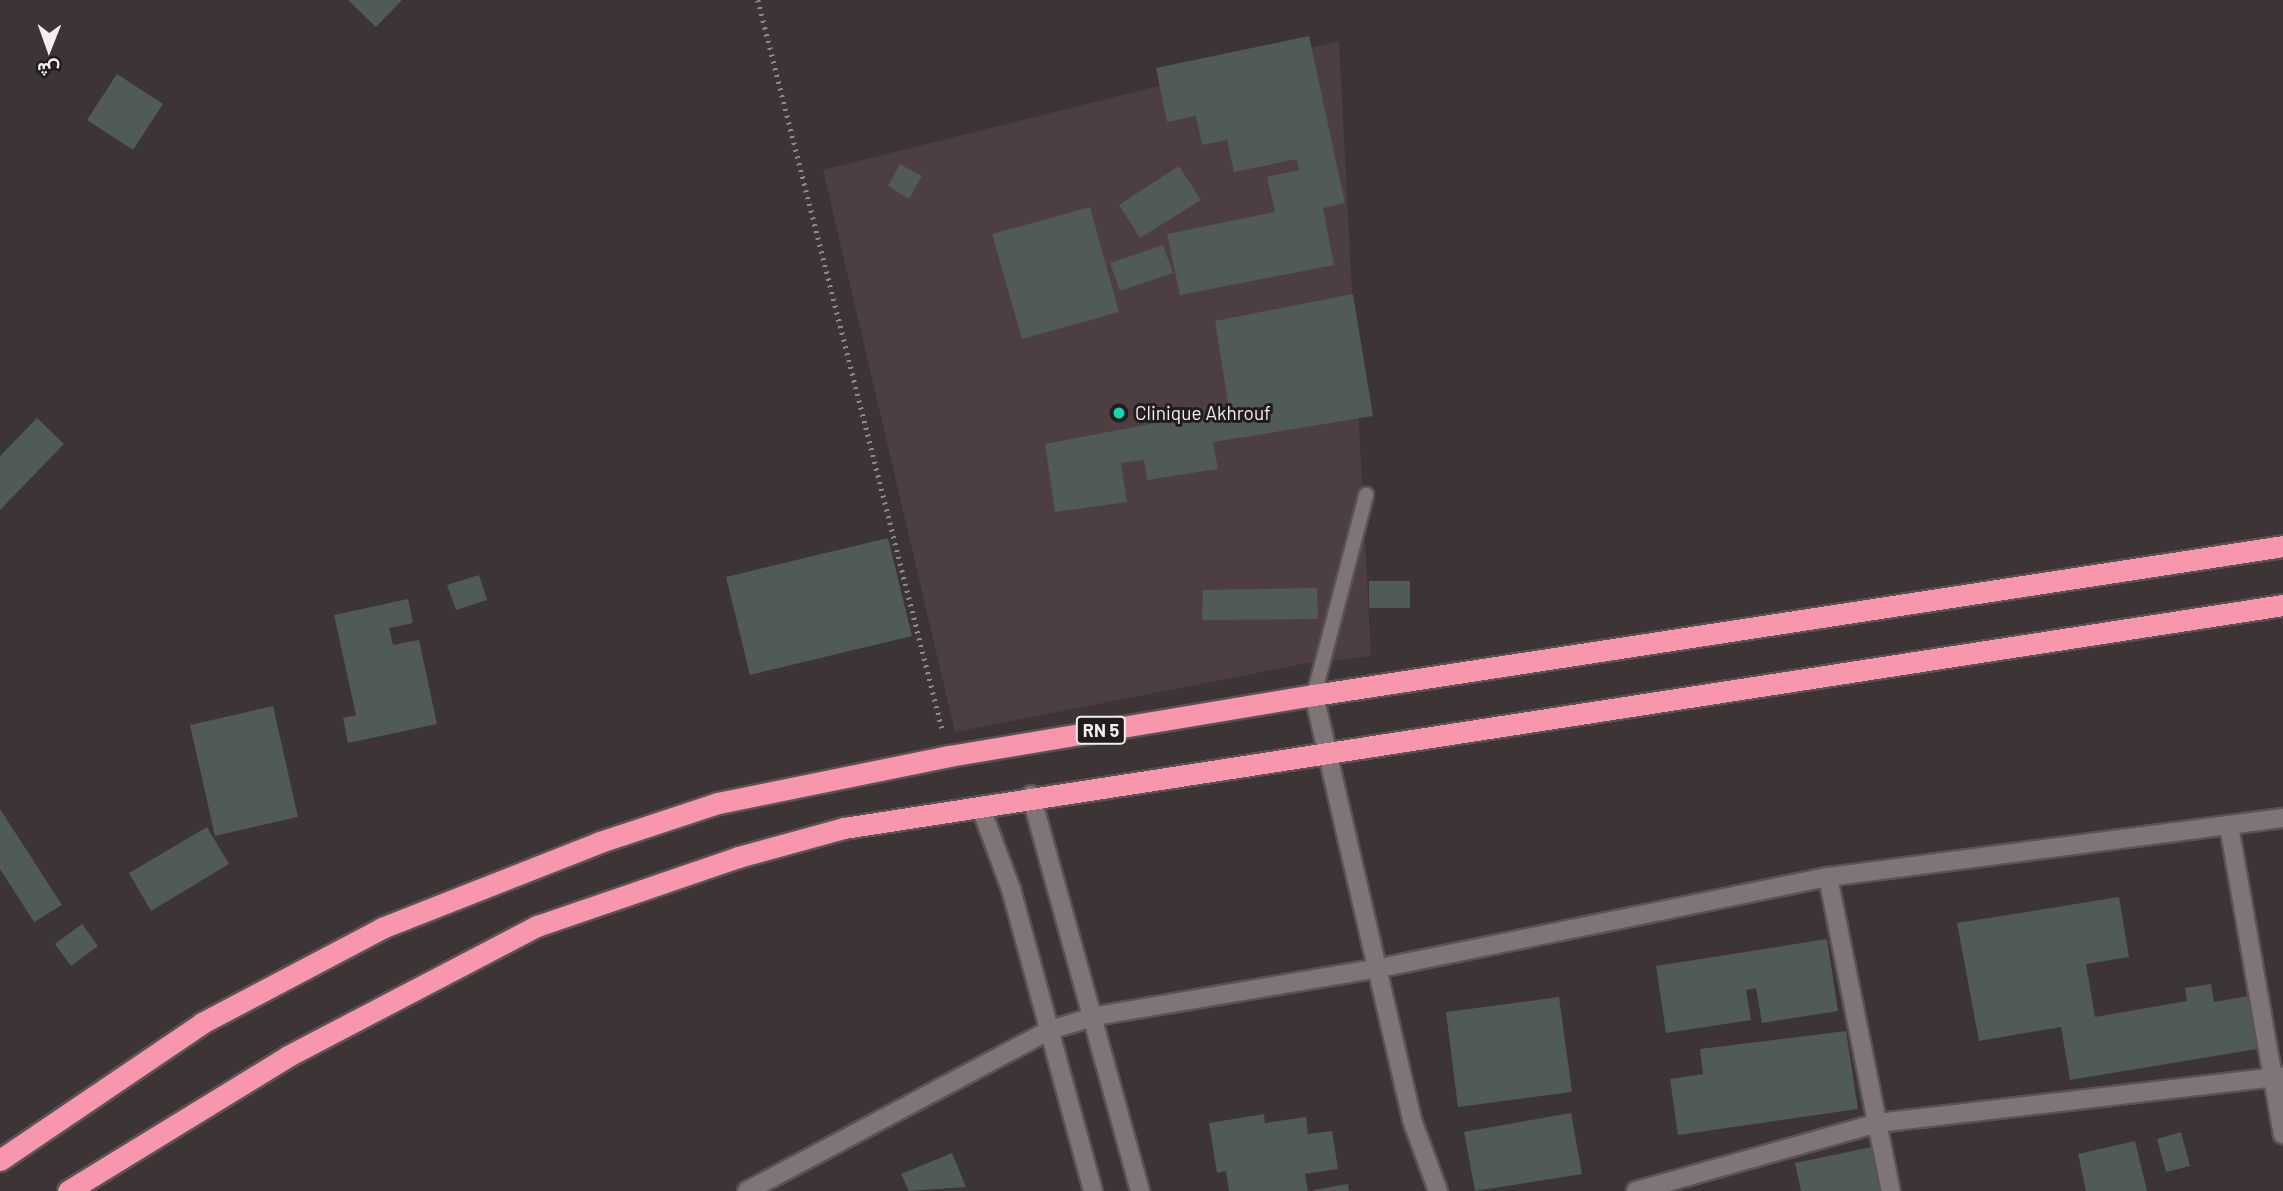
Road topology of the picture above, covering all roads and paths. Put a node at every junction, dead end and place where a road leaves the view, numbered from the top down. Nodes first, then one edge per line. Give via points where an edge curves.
1 (758, 0) edge
2 (1366, 495) dead end
3 (2283, 546) edge
4 (2283, 605) edge
5 (1314, 695) junction
6 (1324, 753) junction
7 (948, 756) junction
8 (1031, 796) junction
9 (981, 808) junction
10 (2283, 818) edge
11 (2229, 826) junction
12 (1828, 877) junction
13 (1380, 968) junction
14 (1096, 1016) junction
15 (1050, 1030) junction
16 (2278, 1077) edge
17 (1878, 1123) junction
18 (2283, 1134) edge
19 (0, 1160) edge
20 (68, 1191) edge
21 (747, 1191) edge
22 (1093, 1191) edge
23 (1140, 1191) edge
24 (1438, 1191) edge
25 (1636, 1191) edge
26 (1891, 1191) edge

1 - 7 path
2 - 5 lane
3 - 5 highway, RN 5
4 - 6 highway
5 - 6 street
5 - 7 highway, RN 5
6 - 8 highway
6 - 13 street
7 - 19 highway, RN 5 via 718,803 600,842 382,928 202,1023
8 - 9 highway
8 - 14 street
9 - 15 street via 1011,890
9 - 20 highway via 910,814 844,828 738,857 537,926 288,1056
10 - 11 street
11 - 12 street
11 - 16 street
12 - 13 street
12 - 17 street
13 - 14 street
13 - 24 street via 1412,1120
14 - 15 street
14 - 23 street
15 - 21 street
15 - 22 street
16 - 17 street
16 - 18 street
17 - 25 street
17 - 26 street

